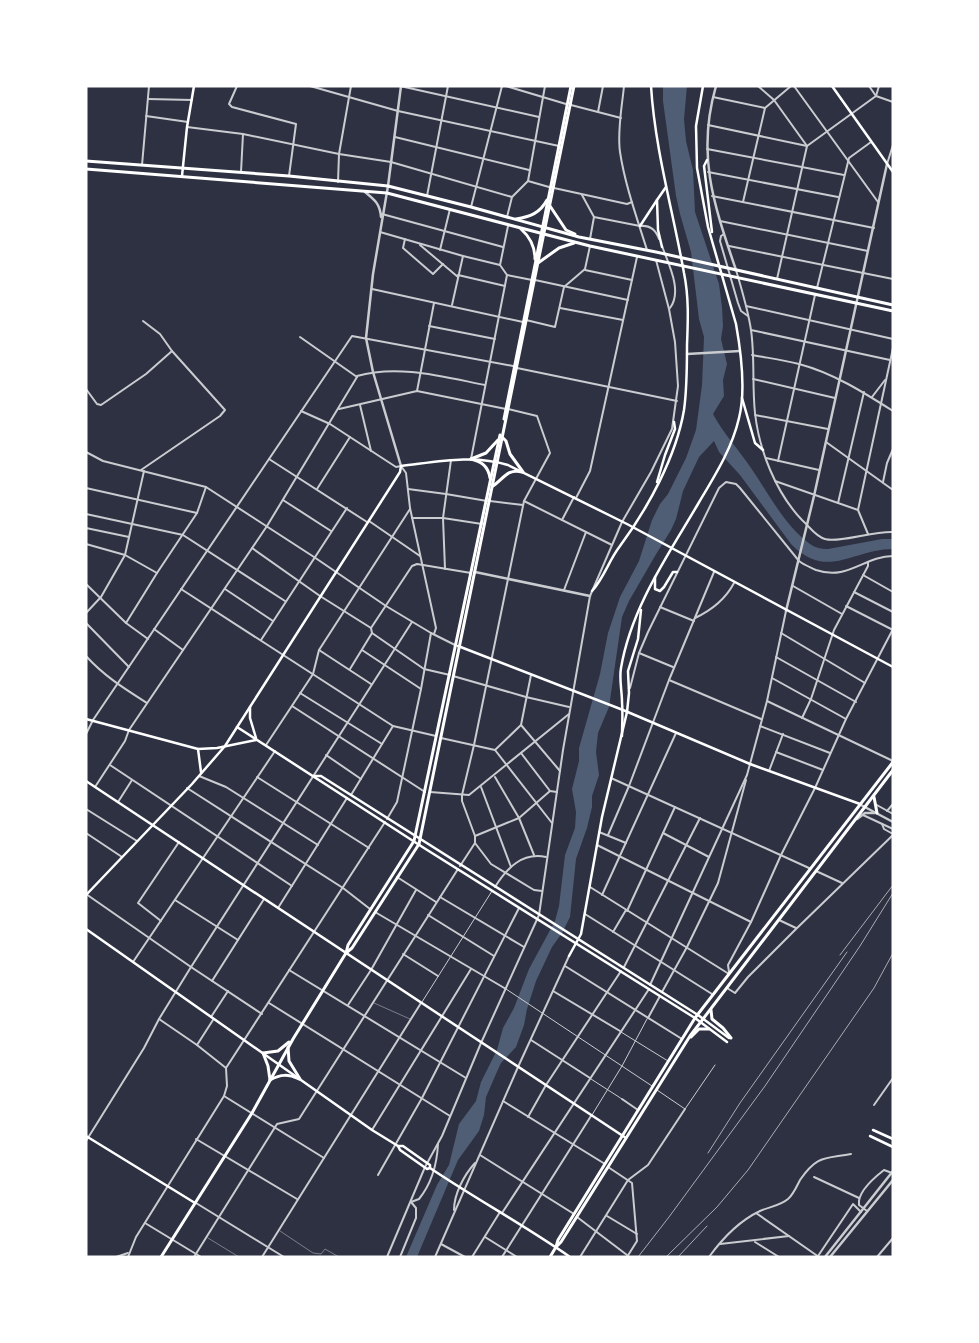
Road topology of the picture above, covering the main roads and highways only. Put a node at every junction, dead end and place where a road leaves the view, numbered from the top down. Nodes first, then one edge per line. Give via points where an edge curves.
1 (194, 86) edge
2 (573, 86) edge
3 (651, 86) edge
4 (703, 86) edge
5 (832, 86) edge
6 (569, 105) junction
7 (708, 160) road end
8 (86, 161) edge
9 (86, 169) edge
10 (183, 169) junction
11 (893, 172) edge
12 (182, 176) junction
13 (666, 187) junction
14 (552, 188) junction
15 (549, 198) junction
16 (657, 200) junction
17 (550, 205) junction
18 (514, 220) junction
19 (640, 226) road end
20 (519, 227) junction
21 (544, 228) junction
22 (542, 235) junction
23 (579, 237) junction
24 (575, 243) junction
25 (713, 245) junction
26 (662, 247) road end
27 (536, 265) junction
28 (892, 305) edge
29 (892, 311) edge
30 (742, 397) junction
31 (674, 422) road end
32 (501, 438) junction
33 (763, 450) road end
34 (470, 459) junction
35 (496, 461) junction
36 (522, 472) junction
37 (491, 481) junction
38 (493, 486) junction
39 (655, 491) junction
40 (488, 501) junction
41 (677, 572) road end
42 (473, 573) junction
43 (655, 576) junction
44 (592, 591) road end
45 (641, 606) junction
46 (458, 646) junction
47 (893, 667) edge
48 (250, 705) junction
49 (625, 711) junction
50 (86, 718) edge
51 (237, 727) junction
52 (622, 736) junction
53 (256, 740) junction
54 (225, 746) junction
55 (198, 749) junction
56 (893, 762) edge
57 (893, 770) edge
58 (200, 774) junction
59 (313, 775) junction
60 (86, 781) edge
61 (427, 792) junction
62 (874, 795) junction
63 (863, 806) junction
64 (877, 813) road end
65 (386, 820) junction
66 (152, 825) junction
67 (415, 838) junction
68 (420, 839) junction
69 (419, 844) junction
70 (459, 867) junction
71 (494, 889) junction
72 (86, 894) edge
73 (538, 917) junction
74 (86, 929) edge
75 (576, 940) junction
76 (346, 953) junction
77 (570, 956) road end
78 (649, 987) junction
79 (718, 999) junction
80 (696, 1016) junction
81 (702, 1020) junction
82 (709, 1030) junction
83 (730, 1038) joint
84 (293, 1039) junction
85 (688, 1039) junction
86 (727, 1042) dead end
87 (288, 1047) junction
88 (263, 1054) junction
89 (280, 1064) junction
90 (300, 1079) junction
91 (270, 1080) junction
92 (873, 1130) dead end
93 (88, 1136) edge
94 (622, 1136) junction
95 (870, 1136) dead end
96 (626, 1138) junction
97 (893, 1139) edge
98 (397, 1145) junction
99 (893, 1147) edge
100 (431, 1169) junction
101 (195, 1202) junction
102 (576, 1216) junction
103 (556, 1247) junction
104 (161, 1257) edge
105 (550, 1257) edge
106 (570, 1257) edge

1 - 10 main road
2 - 6 main road
3 - 13 main road
4 - 25 main road via 696,126 697,168
5 - 11 main road
6 - 14 main road
6 - 14 main road
7 - 25 main road via 704,166
8 - 10 main road
9 - 12 main road
10 - 12 main road
10 - 18 main road via 388,186
12 - 20 main road via 387,194
13 - 16 main road
13 - 39 main road via 687,289 687,354 684,409 674,445
14 - 15 main road
14 - 17 main road
15 - 18 main road via 542,210
15 - 21 main road
16 - 19 main road
16 - 26 main road
17 - 21 main road
17 - 23 main road via 566,230
18 - 21 main road
20 - 22 main road
20 - 27 main road via 535,250
21 - 22 main road
21 - 23 main road
22 - 24 main road
22 - 27 main road
23 - 28 main road
24 - 27 main road via 559,248
24 - 29 main road
25 - 30 main road via 734,311
27 - 32 main road
30 - 33 main road via 755,443
30 - 43 main road via 734,434 720,465
31 - 39 main road via 675,429
32 - 34 main road via 486,452
32 - 35 main road
32 - 36 main road via 506,441
34 - 35 main road
34 - 37 main road via 485,465
34 - 48 main road via 401,466
35 - 36 main road
35 - 37 main road
35 - 38 main road
36 - 38 main road via 513,470
36 - 47 main road via 627,524
37 - 40 main road
38 - 40 main road
39 - 44 main road
40 - 42 main road
40 - 42 main road
41 - 43 main road via 673,572 660,591 655,589
42 - 46 main road
43 - 45 main road
45 - 49 main road via 638,639 628,671 629,693
45 - 52 main road via 620,675
46 - 49 main road
46 - 61 main road
48 - 51 main road
48 - 53 main road
49 - 52 main road
49 - 63 main road via 750,764
50 - 55 main road
51 - 53 main road
51 - 54 main road
52 - 75 main road via 585,914
53 - 54 main road
53 - 59 main road
54 - 55 main road
54 - 58 main road
55 - 58 main road
56 - 63 main road
57 - 62 main road
58 - 66 main road
59 - 65 main road
59 - 65 main road via 321,776
60 - 66 main road
61 - 67 main road
61 - 68 main road
62 - 63 main road
62 - 64 main road
63 - 79 main road via 856,820
63 - 80 main road
65 - 67 main road
66 - 72 main road
66 - 76 main road
67 - 68 main road
67 - 69 main road
67 - 76 main road
68 - 69 main road
68 - 70 main road
69 - 70 main road
69 - 76 main road
70 - 71 main road
71 - 73 main road
71 - 73 main road
73 - 75 main road
73 - 75 main road
74 - 88 main road
75 - 77 main road
75 - 78 main road
75 - 78 main road
76 - 84 main road
76 - 94 main road
78 - 80 main road
78 - 80 main road via 662,992
79 - 81 main road
79 - 83 main road via 710,1015
80 - 81 main road
80 - 94 main road
81 - 82 main road
81 - 83 main road
81 - 85 main road
82 - 85 main road via 699,1029
82 - 86 main road
84 - 87 main road
84 - 88 main road via 278,1051
85 - 96 main road
87 - 89 main road
87 - 90 main road via 289,1061
88 - 89 main road
88 - 91 main road
89 - 90 main road
89 - 91 main road
90 - 91 main road via 280,1075
90 - 98 main road
91 - 101 main road
92 - 97 main road
93 - 101 main road
94 - 96 main road
94 - 102 main road
95 - 99 main road
96 - 102 main road
98 - 100 main road
98 - 100 main road via 427,1163
100 - 103 main road
101 - 104 main road
102 - 103 main road
103 - 105 main road
103 - 106 main road

